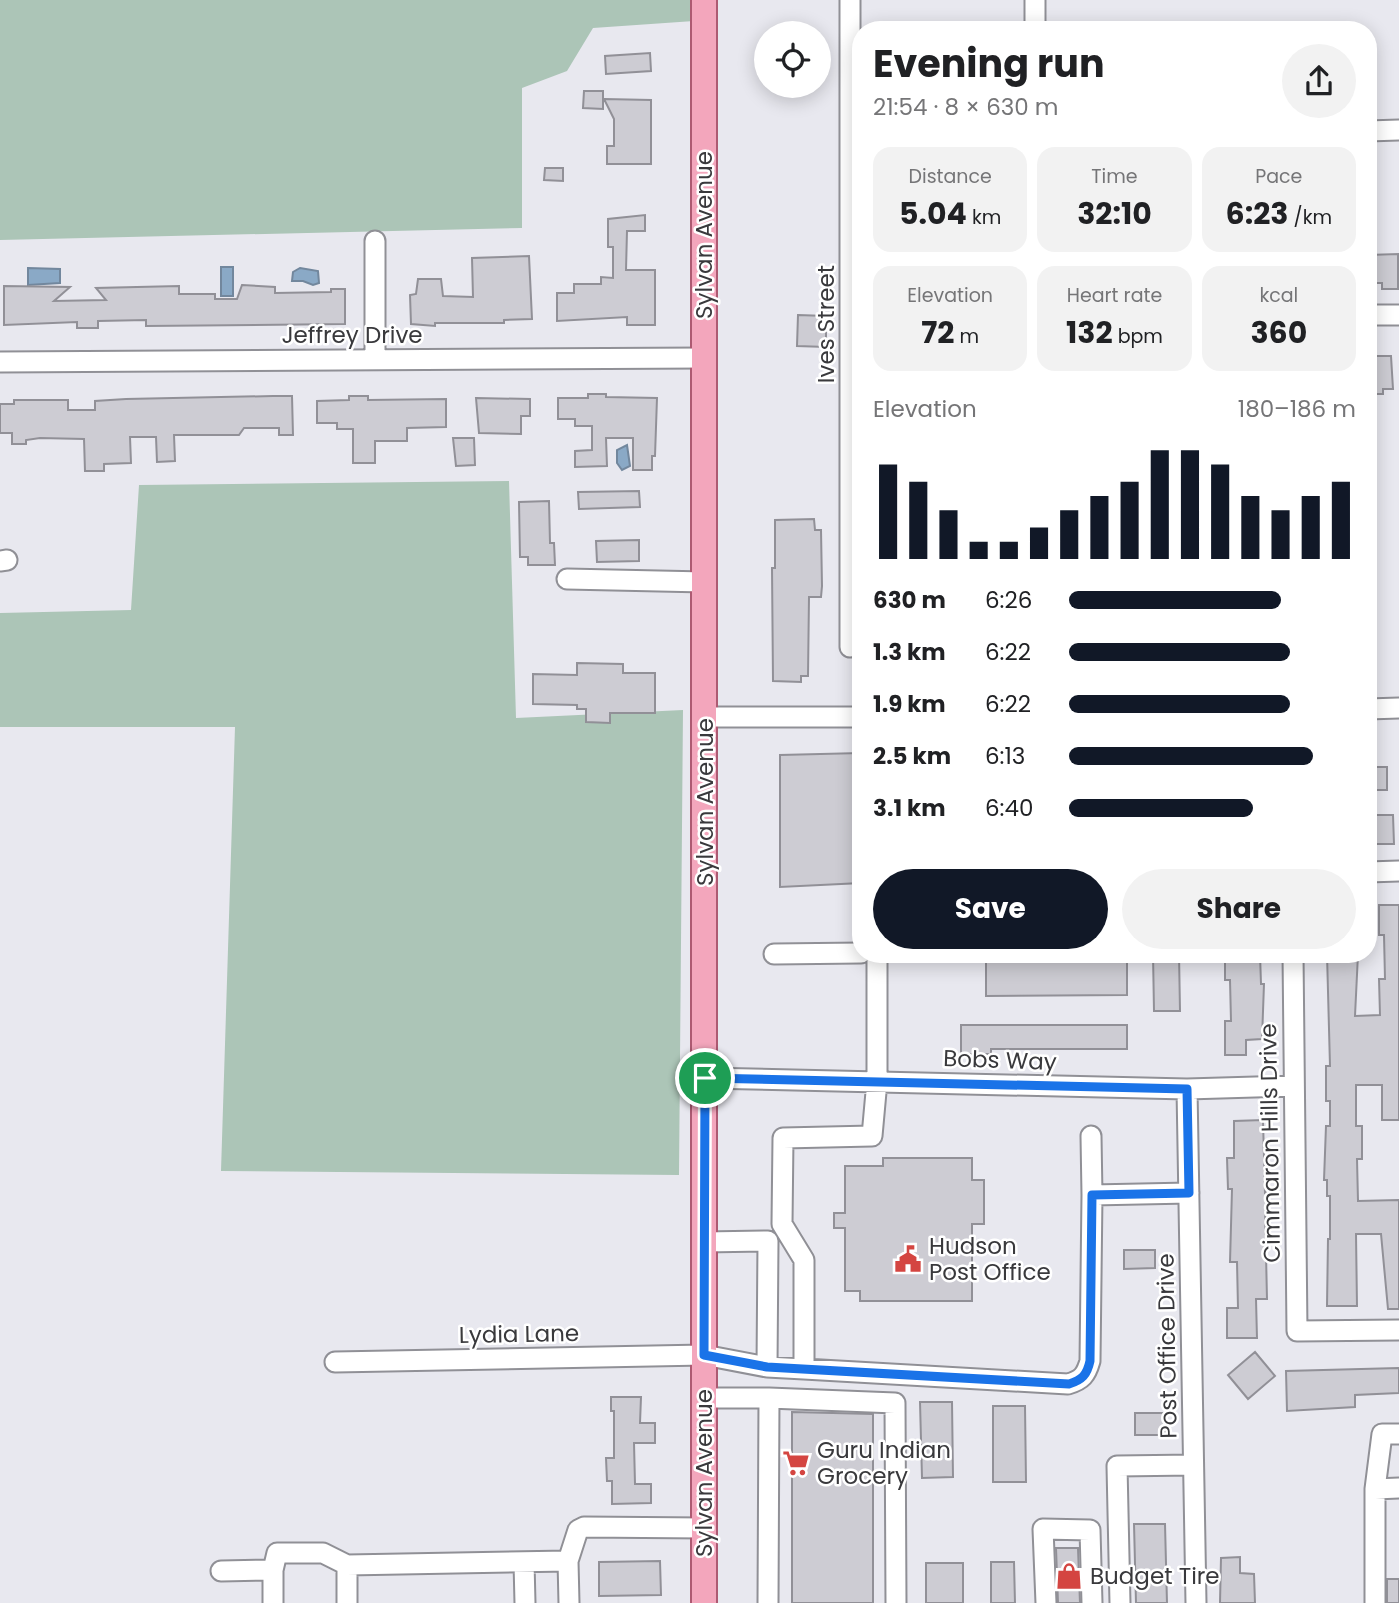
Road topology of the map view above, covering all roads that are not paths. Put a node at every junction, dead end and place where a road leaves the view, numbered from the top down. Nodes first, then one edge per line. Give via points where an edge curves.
1 (704, 0) edge
2 (850, 0) edge
3 (1035, 0) edge
4 (1035, 21) edge
5 (1399, 130) edge
6 (1377, 131) edge
7 (852, 182) edge
8 (375, 241) dead end
9 (1377, 315) edge
10 (1399, 315) edge
11 (704, 358) junction
12 (375, 359) junction
13 (0, 362) edge
14 (852, 571) edge
15 (567, 579) dead end
16 (705, 582) junction
17 (850, 647) dead end
18 (1399, 708) edge
19 (1377, 709) edge
20 (705, 716) junction
21 (852, 718) edge
22 (1399, 871) edge
23 (1377, 872) edge
24 (852, 953) edge
25 (774, 954) dead end
26 (877, 963) edge
27 (1293, 963) edge
28 (705, 1078) junction
29 (877, 1081) junction
30 (1293, 1086) junction
31 (1187, 1089) junction
32 (1091, 1136) dead end
33 (1189, 1193) junction
34 (1092, 1195) junction
35 (704, 1242) junction
36 (1399, 1329) edge
37 (704, 1355) junction
38 (335, 1362) dead end
39 (767, 1367) junction
40 (804, 1369) junction
41 (704, 1398) junction
42 (769, 1398) junction
43 (1399, 1434) edge
44 (1193, 1465) junction
45 (1399, 1488) edge
46 (1375, 1489) junction
47 (704, 1528) junction
48 (568, 1561) junction
49 (524, 1562) junction
50 (347, 1565) junction
51 (273, 1570) junction
52 (220, 1571) dead end
53 (273, 1603) edge
54 (347, 1603) edge
55 (524, 1603) edge
56 (569, 1603) edge
57 (704, 1603) edge
58 (768, 1603) edge
59 (896, 1603) edge
60 (1046, 1603) edge
61 (1092, 1603) edge
62 (1120, 1603) edge
63 (1196, 1603) edge
64 (1375, 1603) edge

1 - 11 main road, Sylvan Avenue
2 - 7 street, Ives Street
3 - 4 street
5 - 6 street
8 - 12 street
9 - 10 street
11 - 12 street, Jeffrey Drive
11 - 16 main road, Sylvan Avenue
12 - 13 street, Jeffrey Drive
14 - 17 street, Ives Street
15 - 16 street
16 - 20 main road, Sylvan Avenue
18 - 19 street
20 - 21 street
20 - 28 main road, Sylvan Avenue
22 - 23 street
24 - 25 street
26 - 29 street
27 - 30 street, Cimmaron Hills Drive
28 - 29 street, Bobs Way
28 - 35 main road, Sylvan Avenue
29 - 31 street, Bobs Way
29 - 40 street via 872,1136 783,1138 782,1224 804,1260
30 - 31 street, Bobs Way
30 - 36 street, Cimmaron Hills Drive via 1297,1331
31 - 33 street, Post Office Drive
32 - 34 street
33 - 34 street
33 - 44 street, Post Office Drive
34 - 40 street, Lydia Lane via 1091,1322 1087,1373 1080,1381
35 - 37 main road, Sylvan Avenue
35 - 39 street via 768,1241
37 - 38 street, Lydia Lane
37 - 39 street, Lydia Lane
37 - 41 main road, Sylvan Avenue
39 - 40 street, Lydia Lane
41 - 42 street
41 - 47 main road, Sylvan Avenue
42 - 58 street
42 - 59 street via 895,1403
43 - 46 street via 1382,1434
44 - 62 street via 1117,1466
44 - 63 street, Post Office Drive
45 - 46 street
46 - 64 street
47 - 48 street via 584,1527 578,1530
47 - 57 main road, Sylvan Avenue
48 - 49 street
48 - 56 street
49 - 50 street
49 - 55 street
50 - 51 street via 323,1553 277,1553
50 - 54 street
51 - 52 street
51 - 53 street
60 - 61 street via 1043,1529 1090,1530

